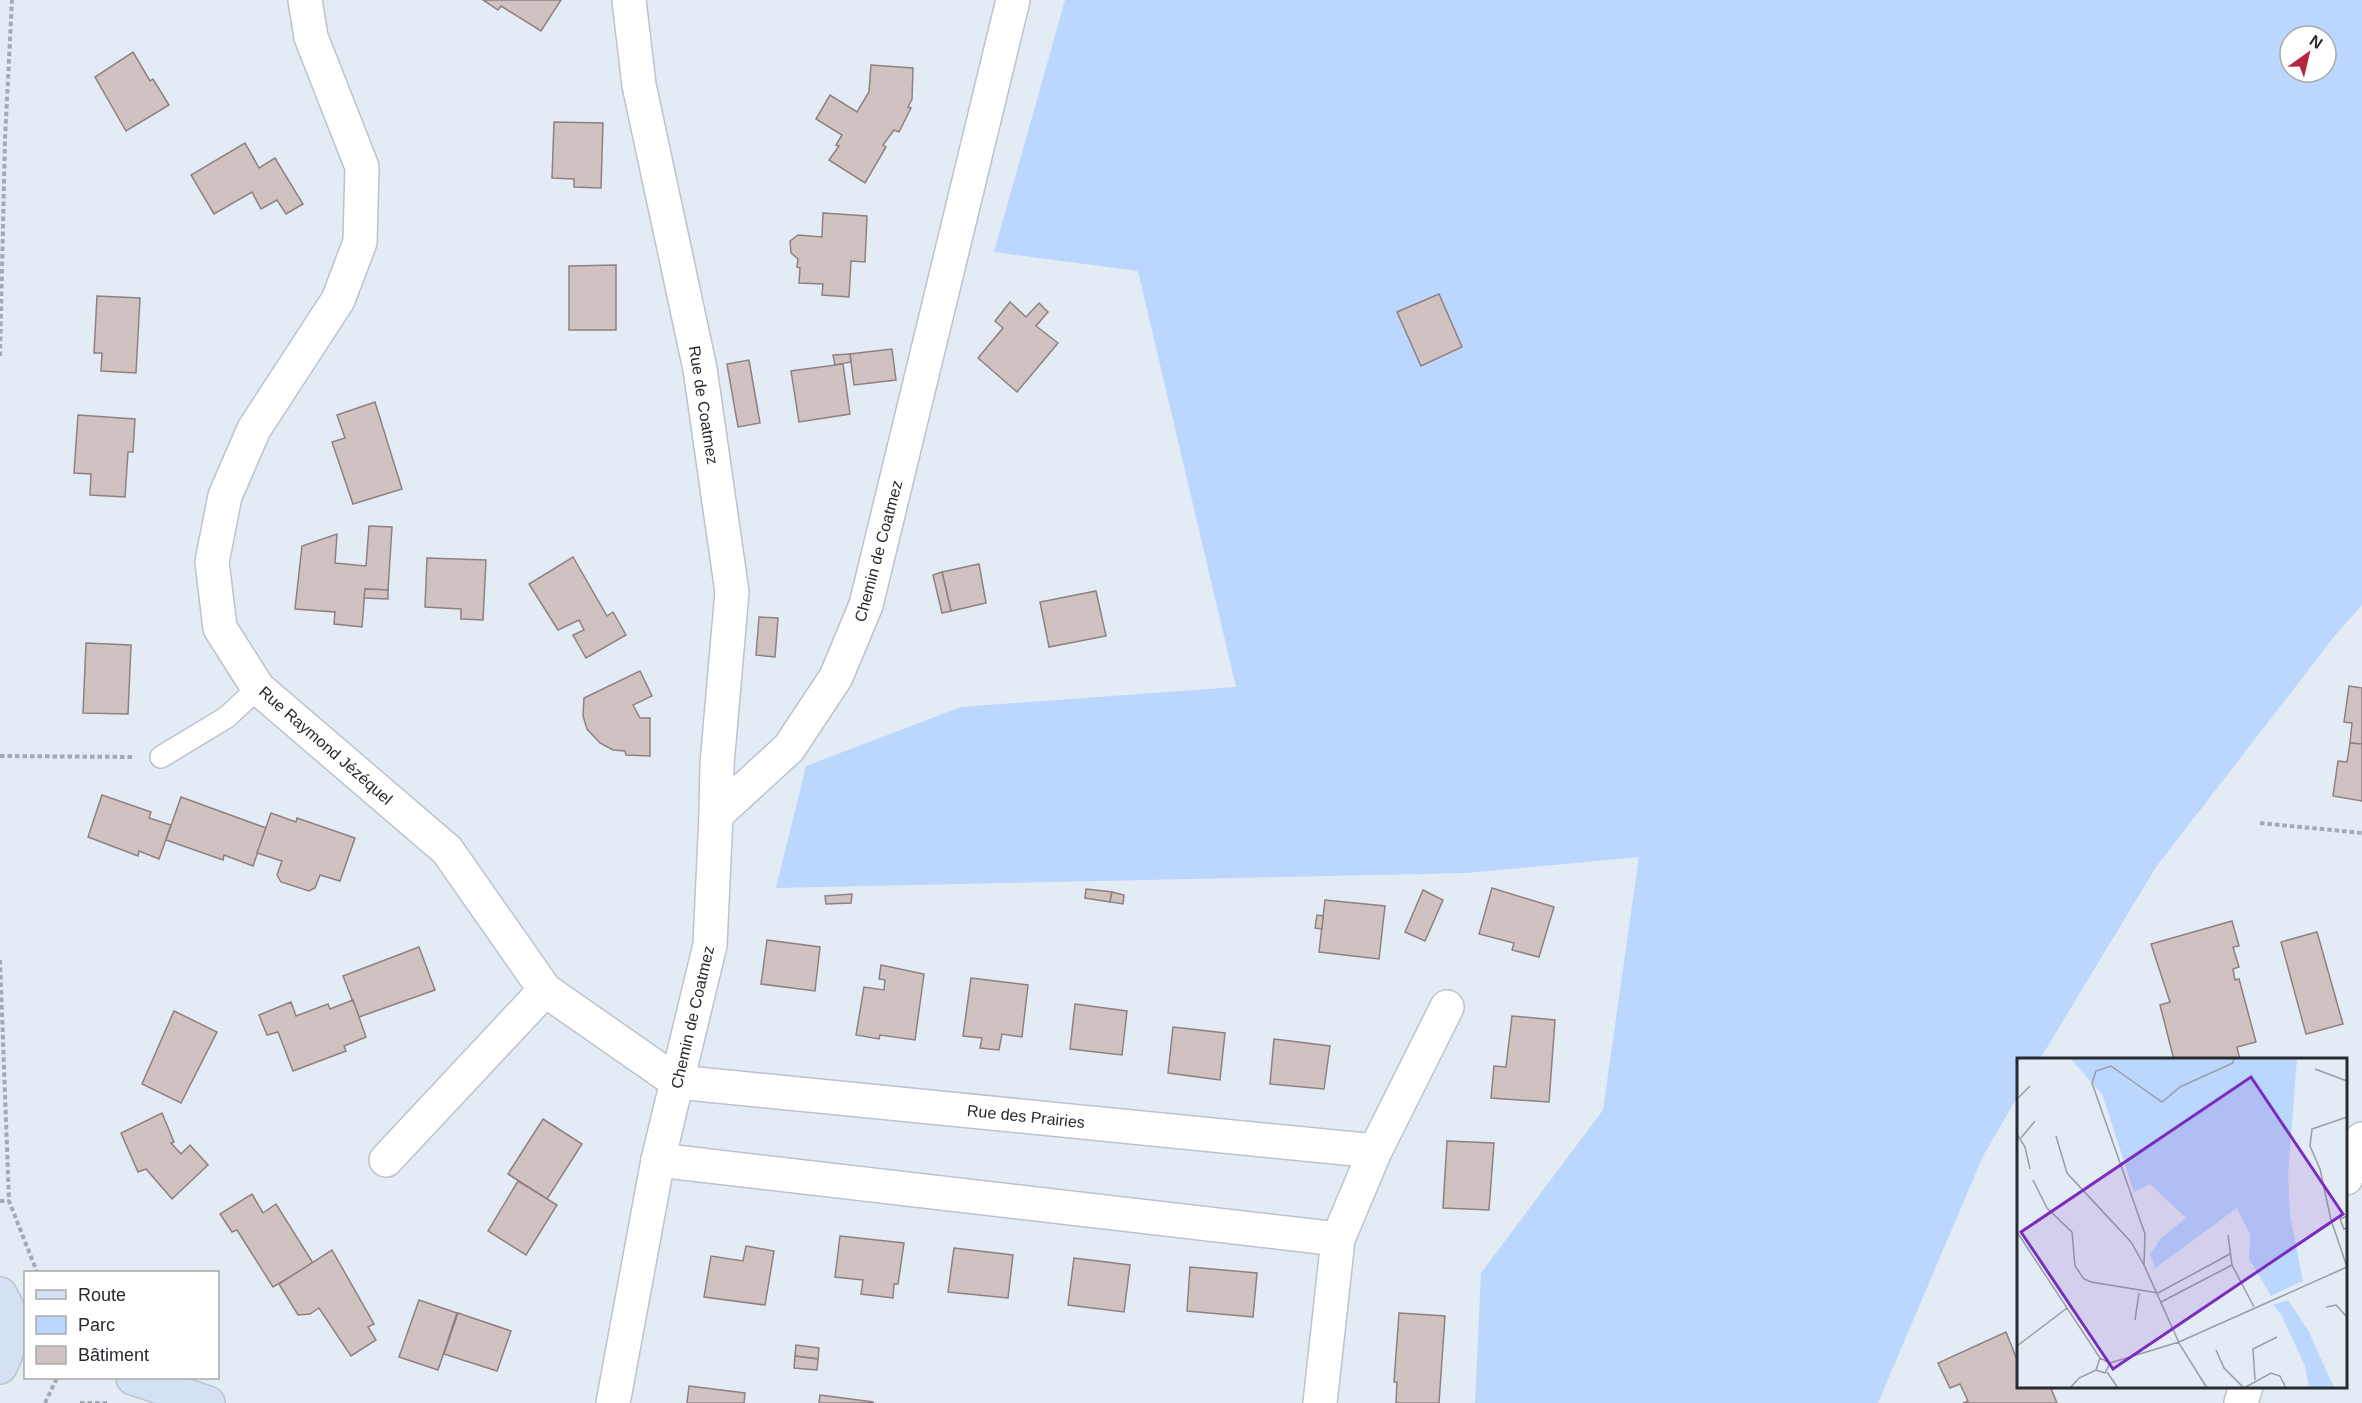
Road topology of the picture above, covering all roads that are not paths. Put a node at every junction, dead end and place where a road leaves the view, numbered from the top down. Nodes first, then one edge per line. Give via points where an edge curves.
1 (305, 0) edge
2 (629, 0) edge
3 (1013, 0) edge
4 (258, 688) junction
5 (161, 757) road end
6 (716, 815) junction
7 (544, 990) junction
8 (1447, 1007) dead end
9 (677, 1082) junction
10 (2362, 1140) edge
11 (1375, 1151) junction
12 (386, 1160) dead end
13 (658, 1160) junction
14 (2347, 1176) edge
15 (1338, 1239) junction
16 (0, 1294) edge
17 (12, 1355) edge
18 (139, 1379) edge
19 (2245, 1388) edge
20 (208, 1403) edge
21 (613, 1403) edge
22 (1320, 1403) edge
23 (2241, 1403) edge

1 - 4 street, Rue Raymond Jézéquel via 311,37 362,167 360,242 338,300 255,429 225,496 212,562 220,628
2 - 6 street, Rue de Coatmez via 639,85 700,369 732,592
3 - 6 street, Chemin de Coatmez via 866,605 836,677 789,748
4 - 5 lane via 227,717
4 - 7 street, Rue Raymond Jézéquel via 447,850
6 - 9 street, Chemin de Coatmez via 710,945
7 - 9 street, Rue Raymond Jézéquel
7 - 12 street
8 - 11 street
9 - 11 street, Rue des Prairies
9 - 13 street, Chemin de Coatmez
10 - 14 street
11 - 15 street
13 - 15 street
13 - 21 street, Chemin de Coatmez
15 - 22 street
16 - 17 main road via 12,1324
18 - 20 main road
19 - 23 street

